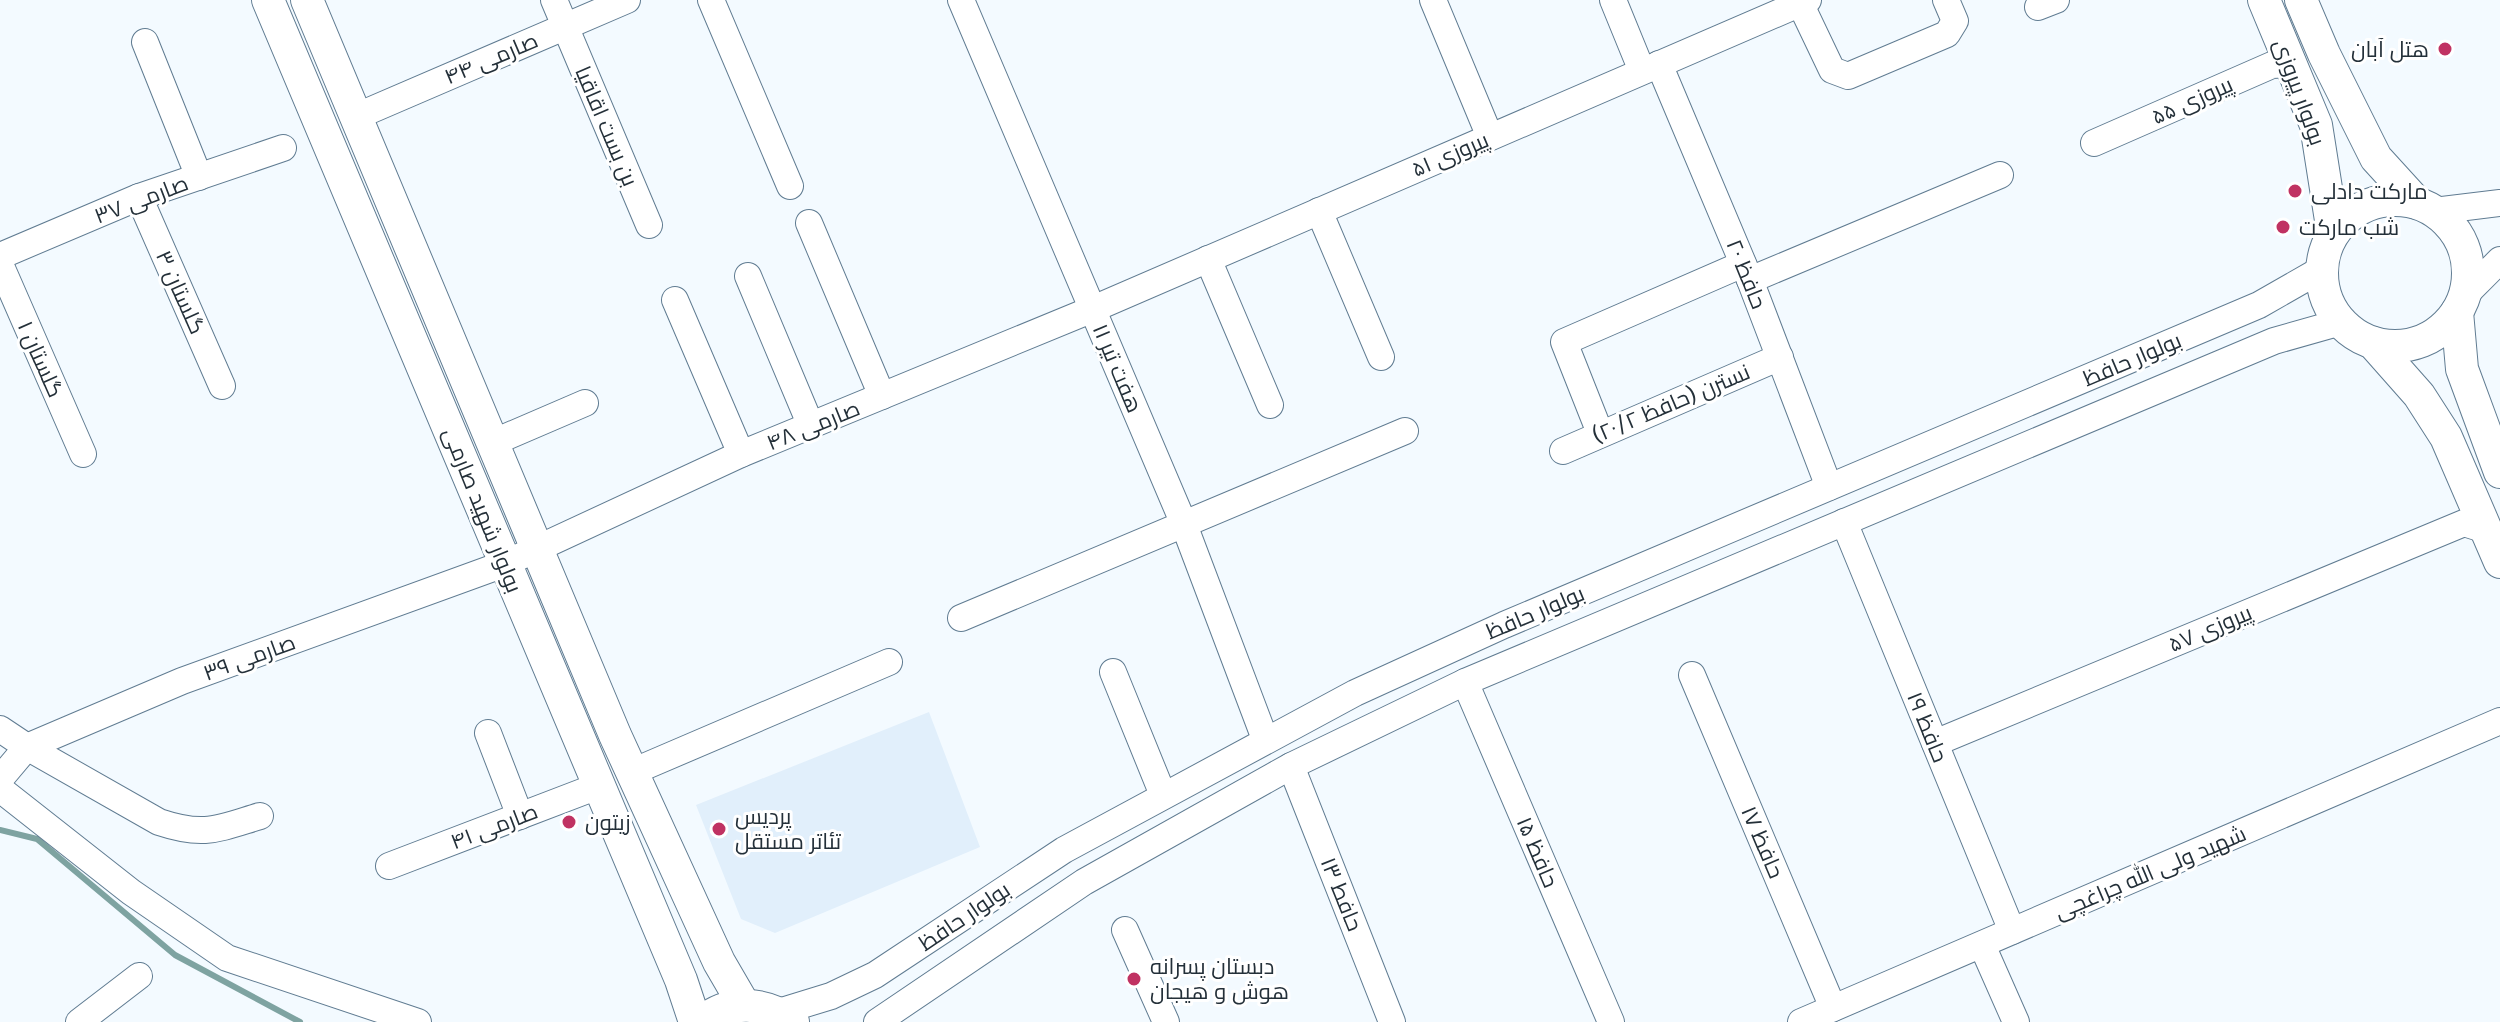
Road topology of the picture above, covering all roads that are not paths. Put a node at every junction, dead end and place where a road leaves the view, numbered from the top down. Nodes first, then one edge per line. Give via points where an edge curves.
1 (268, 0) edge
2 (307, 0) edge
3 (554, 0) edge
4 (627, 0) edge
5 (711, 0) edge
6 (961, 0) edge
7 (1433, 0) edge
8 (1613, 0) edge
9 (1946, 0) edge
10 (2264, 0) edge
11 (2301, 0) edge
12 (1804, 2) edge
13 (565, 26) junction
14 (145, 42) dead end
15 (2291, 64) junction
16 (1651, 67) junction
17 (355, 117) junction
18 (1490, 137) junction
19 (2094, 143) dead end
20 (283, 148) dead end
21 (2000, 175) dead end
22 (199, 177) junction
23 (790, 186) dead end
24 (139, 197) junction
25 (2500, 203) edge
26 (2425, 207) junction
27 (1319, 211) junction
28 (809, 223) dead end
29 (649, 225) dead end
30 (2333, 233) junction
31 (0, 256) edge
32 (1208, 259) junction
33 (2500, 260) edge
34 (0, 264) edge
35 (2322, 269) junction
36 (1747, 272) junction
37 (748, 276) dead end
38 (675, 300) dead end
39 (2461, 303) junction
40 (1093, 309) junction
41 (2341, 322) junction
42 (2373, 343) junction
43 (1381, 357) dead end
44 (1780, 357) junction
45 (222, 386) dead end
46 (882, 396) junction
47 (585, 403) dead end
48 (1270, 405) dead end
49 (811, 426) junction
50 (1405, 431) dead end
51 (1600, 433) junction
52 (492, 443) junction
53 (1563, 451) dead end
54 (83, 454) dead end
55 (741, 454) junction
56 (2500, 472) edge
57 (1829, 487) junction
58 (1183, 522) junction
59 (1844, 522) junction
60 (2486, 530) junction
61 (538, 550) junction
62 (2500, 562) edge
63 (504, 564) junction
64 (961, 618) dead end
65 (889, 662) dead end
66 (1113, 672) dead end
67 (1692, 675) dead end
68 (1465, 682) junction
69 (2500, 721) edge
70 (0, 729) edge
71 (488, 733) dead end
72 (1265, 739) junction
73 (1935, 743) junction
74 (27, 747) junction
75 (1291, 766) junction
76 (632, 772) junction
77 (0, 779) edge
78 (598, 786) junction
79 (0, 789) edge
80 (1163, 795) junction
81 (260, 816) dead end
82 (520, 816) junction
83 (389, 866) dead end
84 (1125, 930) dead end
85 (2012, 931) junction
86 (1982, 945) junction
87 (139, 976) dead end
88 (744, 1005) junction
89 (1833, 1008) junction
90 (786, 1017) edge
91 (86, 1020) edge
92 (418, 1022) edge
93 (695, 1022) edge
94 (702, 1022) edge
95 (877, 1022) edge
96 (1166, 1022) edge
97 (1392, 1022) edge
98 (1611, 1022) edge
99 (1801, 1022) edge
100 (2016, 1022) edge

1 - 63 main road, بولوار شهید صارمی
2 - 17 main road, بولوار شهید صارمی
3 - 13 street, بن بست اقاقیا
4 - 13 street, صارمی ۴۴
5 - 23 street
6 - 40 street, هفت تیر ۱۱
7 - 18 street
8 - 16 street, حافظ ۲۰
9 - 12 street via 1955,21 1947,34 1848,76 1832,70
10 - 15 main road, بولوار پیروزی
11 - 26 main road, بولوار پیروزی via 2376,158
12 - 16 street, پیروزی ۵۱
13 - 17 street, صارمی ۴۴
13 - 29 street, بن بست اقاقیا
14 - 22 street
15 - 19 street, پیروزی ۵۵ via 2272,65
15 - 30 main road, بولوار پیروزی via 2316,125
16 - 18 street, پیروزی ۵۱
16 - 36 street, حافظ ۲۰
17 - 52 main road, بولوار شهید صارمی
18 - 27 street, پیروزی ۵۱
20 - 22 street, صارمی ۳۷
21 - 36 street
22 - 24 street, صارمی ۳۷
24 - 31 street, صارمی ۳۷
24 - 45 street, گلستان ۳
25 - 26 street
26 - 30 main road via 2388,200 2361,208
26 - 39 main road via 2449,223 2463,248 2468,276
27 - 32 street, پیروزی ۵۱
27 - 43 street
28 - 46 street
30 - 35 main road
32 - 40 street, پیروزی ۵۱
32 - 48 street
33 - 39 street
34 - 54 street, گلستان ۱
35 - 41 main road via 2323,289
35 - 57 street, بولوار حافظ via 2259,305
36 - 44 street, حافظ ۲۰
36 - 51 street via 1564,342
37 - 49 street
38 - 55 street
39 - 42 main road via 2444,327 2420,341
39 - 56 main road via 2462,369
40 - 46 street, صارمی ۴۸
40 - 58 street, هفت تیر ۱۱
41 - 42 main road
41 - 59 street, بولوار حافظ via 2274,341
42 - 60 main road via 2419,395 2446,437
44 - 51 street, نسترن (حافظ ۲۰/۲)
44 - 57 street, حافظ ۲۰
46 - 49 street, صارمی ۴۸
47 - 52 street
49 - 55 street, صارمی ۴۸
50 - 58 street
51 - 53 street, نسترن (حافظ ۲۰/۲)
52 - 61 main road, بولوار شهید صارمی
55 - 61 street, صارمی ۴۸
57 - 72 street, بولوار حافظ via 1446,650
58 - 64 street
58 - 72 street, هفت تیر ۱۱
59 - 68 street, بولوار حافظ
59 - 73 street, حافظ ۱۹
60 - 62 main road
60 - 73 street, پیروزی ۵۷ via 2464,523
61 - 63 street, صارمی ۴۸
61 - 76 main road, بولوار شهید صارمی
63 - 74 street, صارمی ۳۹ via 182,681
63 - 78 main road, بولوار شهید صارمی
65 - 76 street
66 - 80 street
67 - 89 street, حافظ ۱۷
68 - 75 street, بولوار حافظ
68 - 98 street, حافظ ۱۵
69 - 85 street, شهید ولی الله چراغچی
70 - 74 street
71 - 82 street
72 - 80 street, بولوار حافظ
73 - 85 street, حافظ ۱۹
74 - 77 street
74 - 81 street via 159,822 181,829 204,832
75 - 95 street, بولوار حافظ via 1084,882
75 - 97 street, حافط ۱۳
76 - 88 main road, بولوار شهید صارمی
78 - 82 street, صارمی ۴۱
78 - 93 main road, بولوار شهید صارمی
79 - 92 street via 131,892 227,958
80 - 90 street, بولوار حافظ via 1064,850 875,975
82 - 83 street, صارمی ۴۱
84 - 96 street
85 - 86 street, شهید ولی الله چراغچی
86 - 89 street, شهید ولی الله چراغچی
86 - 100 street
87 - 91 street
88 - 90 main road
88 - 94 main road
89 - 99 street, شهید ولی الله چراغچی

